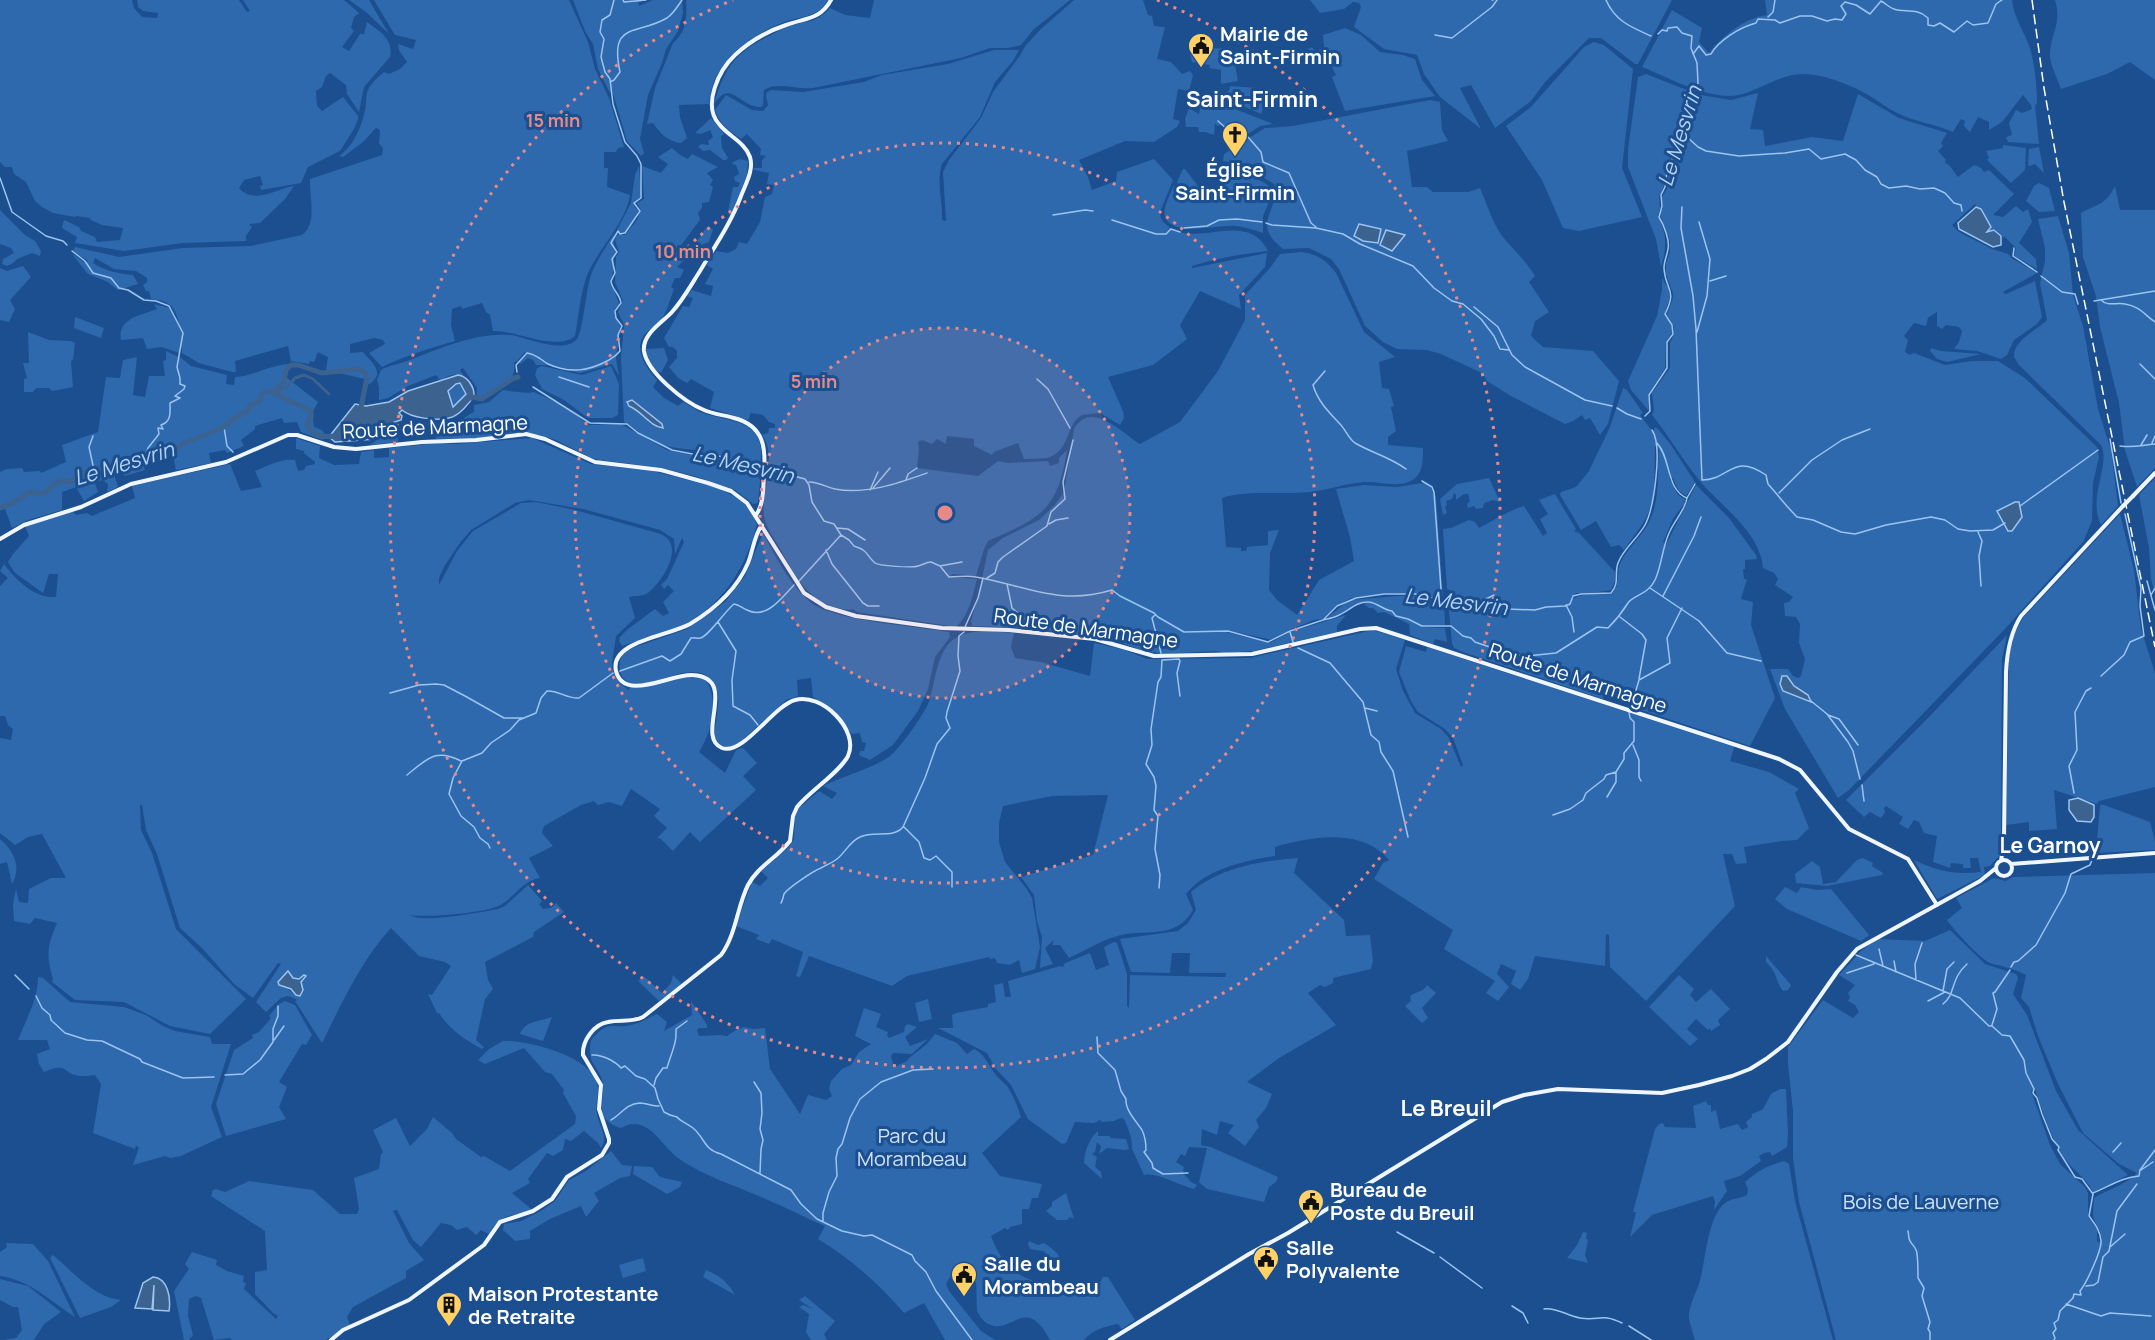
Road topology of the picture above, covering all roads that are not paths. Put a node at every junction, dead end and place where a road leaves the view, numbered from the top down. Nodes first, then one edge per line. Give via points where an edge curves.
1 (831, 0) edge
2 (2155, 473) edge
3 (756, 515) junction
4 (762, 525) junction
5 (0, 539) edge
6 (2004, 840) junction
7 (2155, 853) edge
8 (2001, 861) junction
9 (2010, 865) junction
10 (1996, 868) junction
11 (1999, 874) junction
12 (1980, 881) junction
13 (1937, 905) junction
14 (331, 1340) edge
15 (1110, 1340) edge

1 - 3 main road via 815,18 786,25 745,47 720,74 713,114 746,150 751,171 732,219 679,304 649,335 644,346 651,369 688,400 703,410 742,420 761,439 765,448 762,502
2 - 6 main road, bridge via 2016,624 2006,659
3 - 4 main road, Route de Marmagne
3 - 5 main road, Route de Marmagne via 744,499 722,487 661,470 595,462 533,435 356,449 297,435 282,437 226,462 141,481 81,507 24,525
4 - 13 main road, Route de Marmagne via 804,593 826,608 856,616 942,628 1095,639 1154,656 1252,654 1360,629 1391,632 1792,764 1849,829 1908,859
4 - 14 main road via 741,575 716,605 682,628 623,649 615,664 619,678 631,686 684,675 699,675 708,680 716,700 713,739 724,748 737,746 782,706 810,699 838,720 849,737 846,760 797,807 790,841 751,879 721,955 643,1017 630,1022 605,1022 586,1041 583,1055 600,1081 599,1109 609,1135 602,1155 567,1177 552,1199 533,1212 500,1221 484,1245 410,1300 349,1327
6 - 8 main road
6 - 9 main road
7 - 9 main road
8 - 9 main road
8 - 10 main road
9 - 11 main road via 2010,874
10 - 11 main road
10 - 12 main road
11 - 12 main road
12 - 13 main road
13 - 15 main road via 1857,949 1788,1042 1750,1069 1662,1093 1558,1089 1502,1102

